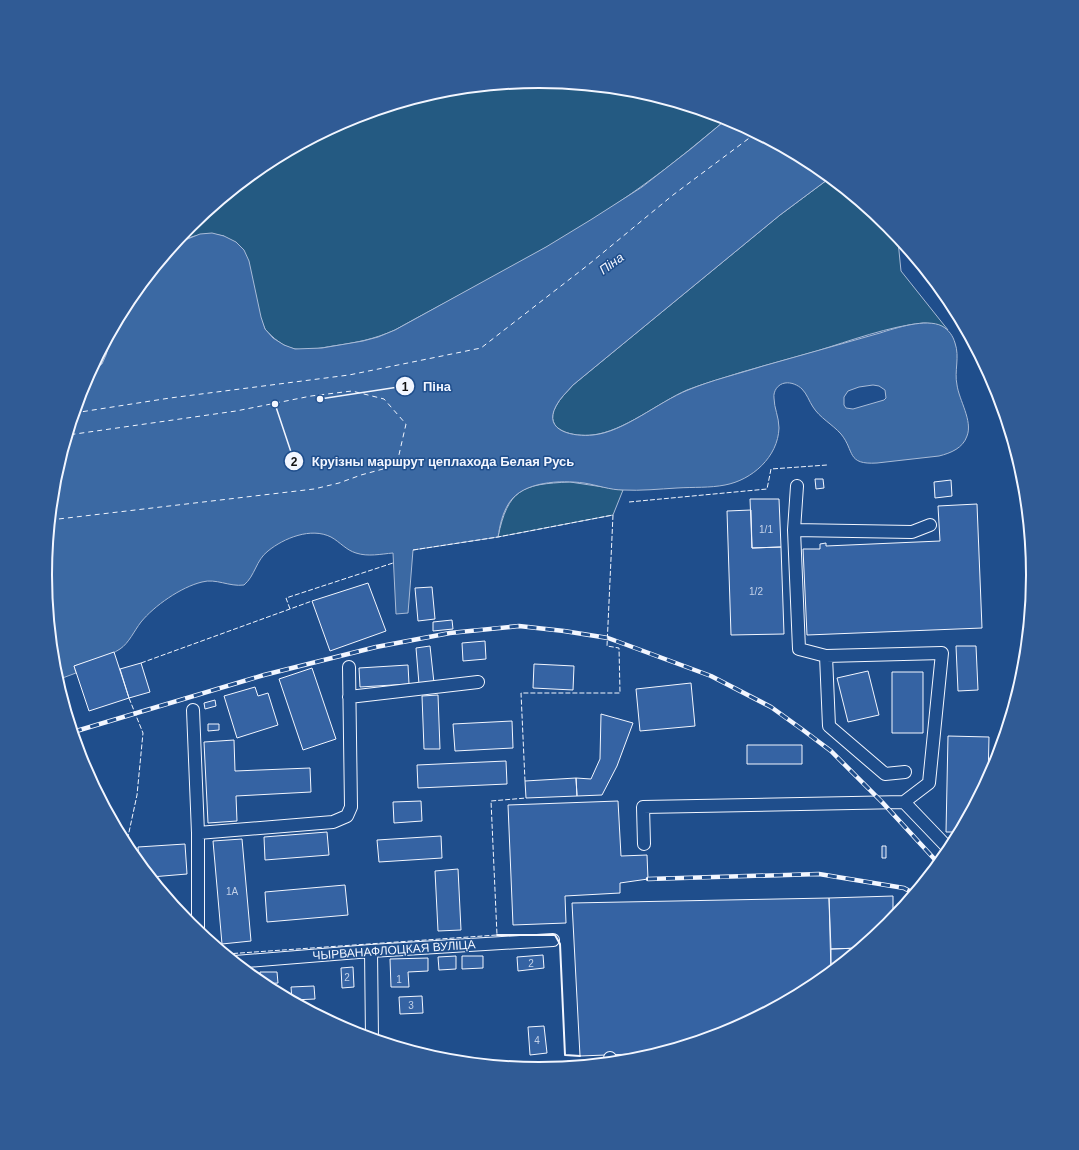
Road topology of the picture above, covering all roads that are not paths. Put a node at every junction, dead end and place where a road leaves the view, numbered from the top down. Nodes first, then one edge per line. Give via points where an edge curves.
1 (797, 486) dead end
2 (930, 524) dead end
3 (794, 530) junction
4 (826, 656) junction
5 (349, 666) dead end
6 (478, 682) dead end
7 (349, 697) junction
8 (193, 710) dead end
9 (905, 772) dead end
10 (904, 802) junction
11 (198, 833) junction
12 (644, 844) dead end
13 (945, 845) edge
14 (198, 923) edge
15 (553, 940) dead end
16 (371, 951) junction
17 (242, 961) edge
18 (372, 1033) edge

1 - 3 street
2 - 3 street via 912,532
3 - 4 street via 799,649
4 - 9 street via 829,726 885,774
4 - 10 street via 942,652 929,783
5 - 7 street
6 - 7 street
7 - 11 street via 351,807 347,816 333,822
8 - 11 street
10 - 12 street via 644,807
10 - 13 street
11 - 14 street
15 - 16 street, ЧЫРВАНАФЛОЦКАЯ ВУЛІЦА
16 - 17 street, ЧЫРВАНАФЛОЦКАЯ ВУЛІЦА
16 - 18 street

